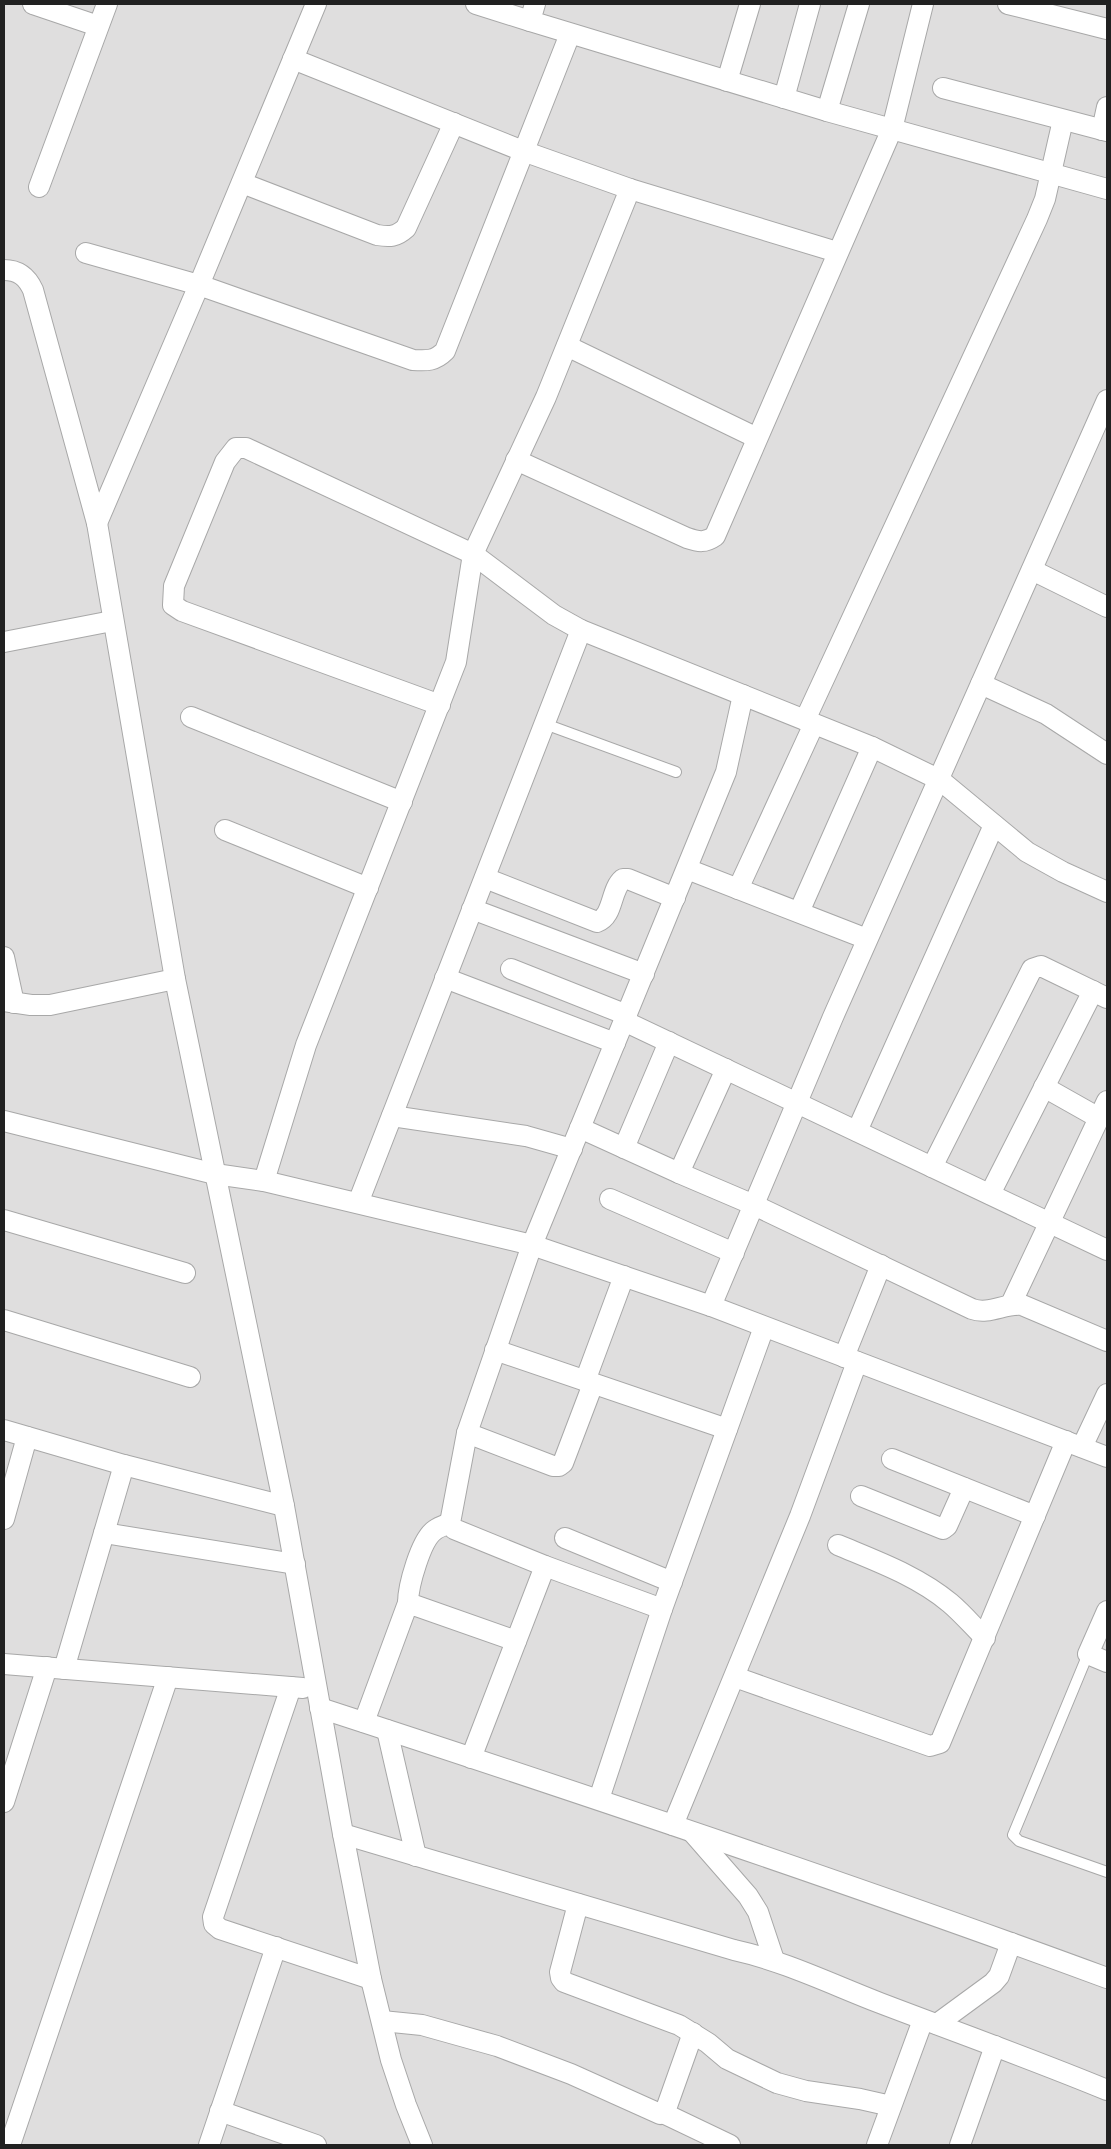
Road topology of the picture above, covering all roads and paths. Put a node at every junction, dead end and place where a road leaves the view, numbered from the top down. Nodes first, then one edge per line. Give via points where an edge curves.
1 (33, 4) edge
2 (106, 4) edge
3 (316, 4) edge
4 (476, 4) edge
5 (750, 4) edge
6 (810, 4) edge
7 (860, 4) edge
8 (924, 4) edge
9 (1008, 4) edge
10 (532, 13) edge
11 (98, 26) junction
12 (1107, 30) edge
13 (570, 34) junction
14 (293, 59) junction
15 (727, 81) junction
16 (942, 88) dead end
17 (784, 98) junction
18 (1107, 107) edge
19 (827, 111) junction
20 (1064, 120) junction
21 (454, 123) junction
22 (892, 129) junction
23 (1105, 130) edge
24 (523, 151) junction
25 (1050, 174) junction
26 (242, 183) junction
27 (39, 187) dead end
28 (630, 189) junction
29 (1107, 189) edge
30 (837, 252) junction
31 (86, 253) dead end
32 (4, 270) edge
33 (199, 285) junction
34 (567, 346) junction
35 (1107, 400) edge
36 (757, 438) junction
37 (516, 460) junction
38 (97, 523) junction
39 (472, 554) junction
40 (1032, 570) junction
41 (1107, 607) edge
42 (112, 621) junction
43 (582, 630) junction
44 (4, 642) edge
45 (981, 684) junction
46 (743, 695) junction
47 (440, 705) junction
48 (191, 717) dead end
49 (809, 722) junction
50 (545, 724) junction
51 (872, 747) junction
52 (1107, 754) edge
53 (676, 772) dead end
54 (940, 780) junction
55 (402, 802) junction
56 (994, 825) junction
57 (225, 830) dead end
58 (687, 869) junction
59 (485, 878) junction
60 (368, 888) junction
61 (738, 889) junction
62 (1107, 892) edge
63 (675, 898) junction
64 (472, 909) junction
65 (799, 912) junction
66 (867, 939) junction
67 (4, 957) edge
68 (511, 969) dead end
69 (644, 974) junction
70 (445, 978) junction
71 (175, 979) junction
72 (1100, 995) edge
73 (9, 1002) edge
74 (626, 1018) junction
75 (669, 1042) junction
76 (615, 1043) junction
77 (726, 1069) junction
78 (1044, 1088) junction
79 (797, 1103) junction
80 (1103, 1110) edge
81 (392, 1116) junction
82 (4, 1121) edge
83 (580, 1128) junction
84 (857, 1131) junction
85 (624, 1148) junction
86 (572, 1149) junction
87 (932, 1167) junction
88 (679, 1173) junction
89 (215, 1174) junction
90 (264, 1181) junction
91 (990, 1194) junction
92 (610, 1199) dead end
93 (358, 1203) junction
94 (754, 1205) junction
95 (4, 1220) edge
96 (1049, 1222) junction
97 (532, 1245) junction
98 (1107, 1250) edge
99 (734, 1252) junction
100 (881, 1265) junction
101 (185, 1273) dead end
102 (624, 1276) junction
103 (1011, 1304) junction
104 (711, 1306) junction
105 (4, 1320) edge
106 (764, 1327) junction
107 (1107, 1341) edge
108 (495, 1350) junction
109 (850, 1359) junction
110 (190, 1377) dead end
111 (589, 1382) junction
112 (1107, 1394) edge
113 (727, 1429) junction
114 (4, 1430) edge
115 (467, 1433) junction
116 (28, 1437) junction
117 (1074, 1444) junction
118 (1107, 1458) edge
119 (892, 1459) dead end
120 (124, 1465) junction
121 (964, 1488) junction
122 (861, 1496) dead end
123 (284, 1506) junction
124 (1035, 1516) junction
125 (4, 1519) edge
126 (450, 1523) junction
127 (104, 1533) junction
128 (565, 1538) dead end
129 (838, 1545) dead end
130 (294, 1564) junction
131 (545, 1566) junction
132 (672, 1582) junction
133 (408, 1603) junction
134 (662, 1609) junction
135 (1107, 1611) edge
136 (985, 1638) junction
137 (516, 1640) junction
138 (1088, 1654) junction
139 (1107, 1662) edge
140 (4, 1664) edge
141 (55, 1668) junction
142 (168, 1677) junction
143 (735, 1677) junction
144 (291, 1687) junction
145 (319, 1699) junction
146 (364, 1722) junction
147 (387, 1730) junction
148 (471, 1758) junction
149 (599, 1799) junction
150 (4, 1802) edge
151 (682, 1828) junction
152 (343, 1834) junction
153 (416, 1856) junction
154 (1107, 1872) edge
155 (578, 1904) junction
156 (1011, 1943) junction
157 (276, 1947) junction
158 (774, 1960) junction
159 (1107, 1978) edge
160 (371, 1979) junction
161 (382, 2021) junction
162 (930, 2022) junction
163 (693, 2033) junction
164 (995, 2046) junction
165 (1107, 2090) edge
166 (892, 2106) junction
167 (220, 2111) junction
168 (663, 2113) junction
169 (416, 2144) edge
170 (10, 2145) edge
171 (209, 2145) edge
172 (316, 2145) edge
173 (730, 2145) edge
174 (877, 2145) edge
175 (960, 2145) edge

1 - 11 street
2 - 11 street
3 - 14 street
4 - 10 street
5 - 15 street
6 - 17 street
7 - 19 street
8 - 22 street
9 - 12 street
10 - 13 street
11 - 27 street
13 - 15 street
13 - 24 street
14 - 21 street
14 - 26 street
15 - 17 street
16 - 20 street
17 - 19 street
18 - 23 street
19 - 22 street
20 - 23 street
20 - 25 street
21 - 24 street
21 - 26 street via 406,228 398,235 377,235
22 - 25 street
22 - 30 street
24 - 28 street
24 - 33 street via 445,351 437,359 413,360
25 - 29 street
25 - 49 street via 1037,219
26 - 33 street
28 - 30 street
28 - 34 street
30 - 36 street
31 - 33 street
32 - 38 street via 21,274 33,290
33 - 38 street
34 - 36 street
34 - 37 street
35 - 40 street
36 - 37 street via 715,536 708,541 687,538
37 - 39 street
38 - 42 street
39 - 43 street via 554,615
39 - 47 street via 456,662
39 - 47 street via 246,448 236,448 225,462 174,586 173,605 182,611
40 - 41 street
40 - 45 street
42 - 44 street
42 - 71 street
43 - 46 street
43 - 50 street
45 - 52 street via 1046,714
45 - 54 street
46 - 49 street
46 - 58 street via 726,772
47 - 55 street
48 - 55 street
49 - 51 street
49 - 61 street
50 - 53 lane
50 - 59 street
51 - 54 street
51 - 65 street
54 - 56 street
54 - 66 street
55 - 60 street
56 - 62 street via 1046,864
56 - 84 street
57 - 60 street
58 - 61 street
58 - 63 street
59 - 63 street via 597,922 606,915 618,883 623,879
59 - 64 street
60 - 90 street via 306,1044
61 - 65 street
63 - 69 street
64 - 69 street
64 - 70 street
65 - 66 street
66 - 79 street
67 - 73 street
68 - 74 street
69 - 74 street
70 - 76 street
70 - 81 street
71 - 73 street via 50,1005
71 - 89 street
72 - 78 street
72 - 87 street via 1041,966 1032,969
74 - 75 street
74 - 76 street
75 - 77 street
75 - 85 street
76 - 83 street
77 - 79 street
77 - 88 street
78 - 80 street
78 - 91 street
79 - 84 street
79 - 94 street
80 - 96 street
81 - 86 street via 526,1136
81 - 93 street
82 - 89 street
83 - 85 street
83 - 86 street
84 - 87 street
85 - 88 street
86 - 97 street
87 - 91 street
88 - 94 street
89 - 90 street
89 - 123 street
90 - 93 street
91 - 96 street
92 - 99 street
93 - 97 street
94 - 99 street
94 - 100 street
95 - 101 street
96 - 98 street
96 - 103 street
97 - 102 street
97 - 108 street
99 - 104 street
100 - 103 street via 980,1312
100 - 109 street
102 - 104 street
102 - 111 street
103 - 107 street via 1022,1305
104 - 106 street
105 - 110 street
106 - 109 street
106 - 113 street
108 - 111 street
108 - 115 street
109 - 117 street
109 - 143 street via 800,1516
111 - 113 street
111 - 115 street via 563,1463 559,1466
112 - 117 street
113 - 132 street
114 - 116 street
115 - 126 street
116 - 120 street
116 - 125 street
117 - 118 street
117 - 124 street
119 - 121 street
120 - 123 street
120 - 127 street
121 - 122 street via 943,1529
121 - 124 street
123 - 130 street
124 - 136 street
126 - 131 street via 454,1529
126 - 133 street via 435,1530 425,1542 410,1583
127 - 130 street
127 - 141 street
128 - 132 street
129 - 136 street via 894,1569 937,1593
130 - 145 street
131 - 134 street
131 - 137 street
132 - 134 street
133 - 137 street
133 - 146 street
134 - 149 street
135 - 138 street
136 - 143 street via 944,1736 935,1746
137 - 148 street
138 - 139 street
138 - 154 lane via 1013,1835 1019,1842
140 - 141 street
141 - 142 street
141 - 150 street
142 - 144 street
142 - 170 street
143 - 151 street
144 - 145 street
144 - 157 street via 213,1917 214,1924 220,1929
145 - 146 street
145 - 152 street
146 - 147 street
147 - 148 street
147 - 153 street
148 - 149 street
149 - 151 street
151 - 156 street
151 - 158 street via 748,1896 758,1912
152 - 153 street
152 - 160 street
153 - 155 street
155 - 158 street
155 - 163 street via 560,1972 564,1982
156 - 159 street
156 - 162 street via 994,1983
157 - 160 street
157 - 167 street
158 - 162 street
160 - 161 street
161 - 168 street via 422,2025 497,2046 570,2074 655,2114
161 - 169 street
162 - 164 street
162 - 166 street
163 - 166 street via 726,2060 777,2083
163 - 168 street
164 - 165 street
164 - 175 street
166 - 174 street
167 - 171 street
167 - 172 street
168 - 173 street

